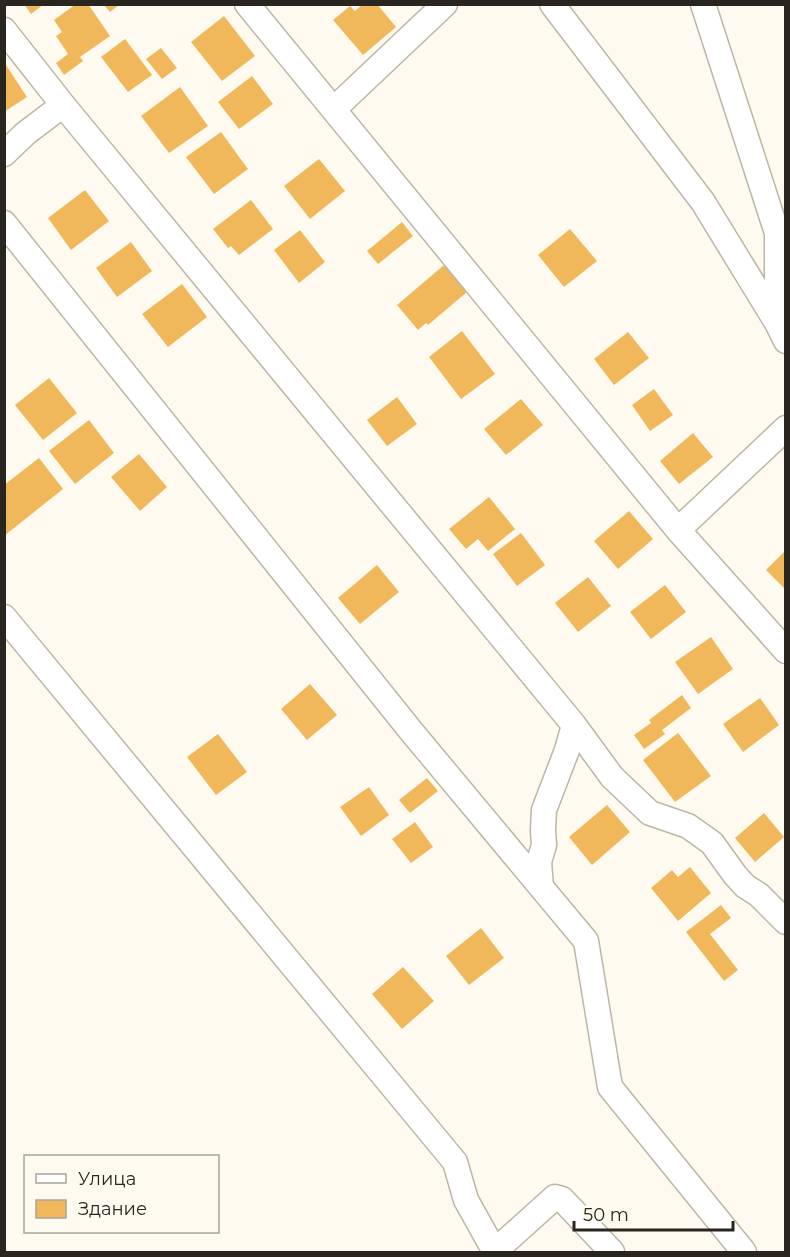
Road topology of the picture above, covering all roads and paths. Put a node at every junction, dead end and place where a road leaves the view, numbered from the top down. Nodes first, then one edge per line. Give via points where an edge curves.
1 (247, 4) edge
2 (445, 4) edge
3 (552, 4) edge
4 (703, 4) edge
5 (4, 30) edge
6 (63, 105) junction
7 (334, 109) junction
8 (4, 154) edge
9 (4, 223) edge
10 (781, 332) edge
11 (786, 428) edge
12 (678, 530) junction
13 (4, 617) edge
14 (784, 645) edge
15 (574, 725) junction
16 (541, 887) junction
17 (786, 922) edge
18 (496, 1252) edge
19 (612, 1252) edge
20 (744, 1252) edge

1 - 7 street
2 - 7 street
3 - 10 street via 703,202
4 - 10 street via 777,233
5 - 6 street
6 - 8 street
6 - 15 street
7 - 12 street
9 - 16 street
11 - 12 street
12 - 14 street
13 - 18 street via 455,1162 466,1200
15 - 16 street via 544,810
15 - 17 street via 612,777 650,813 688,826 712,843 735,875
16 - 20 street via 586,940 610,1087
18 - 19 street via 555,1197 562,1199

